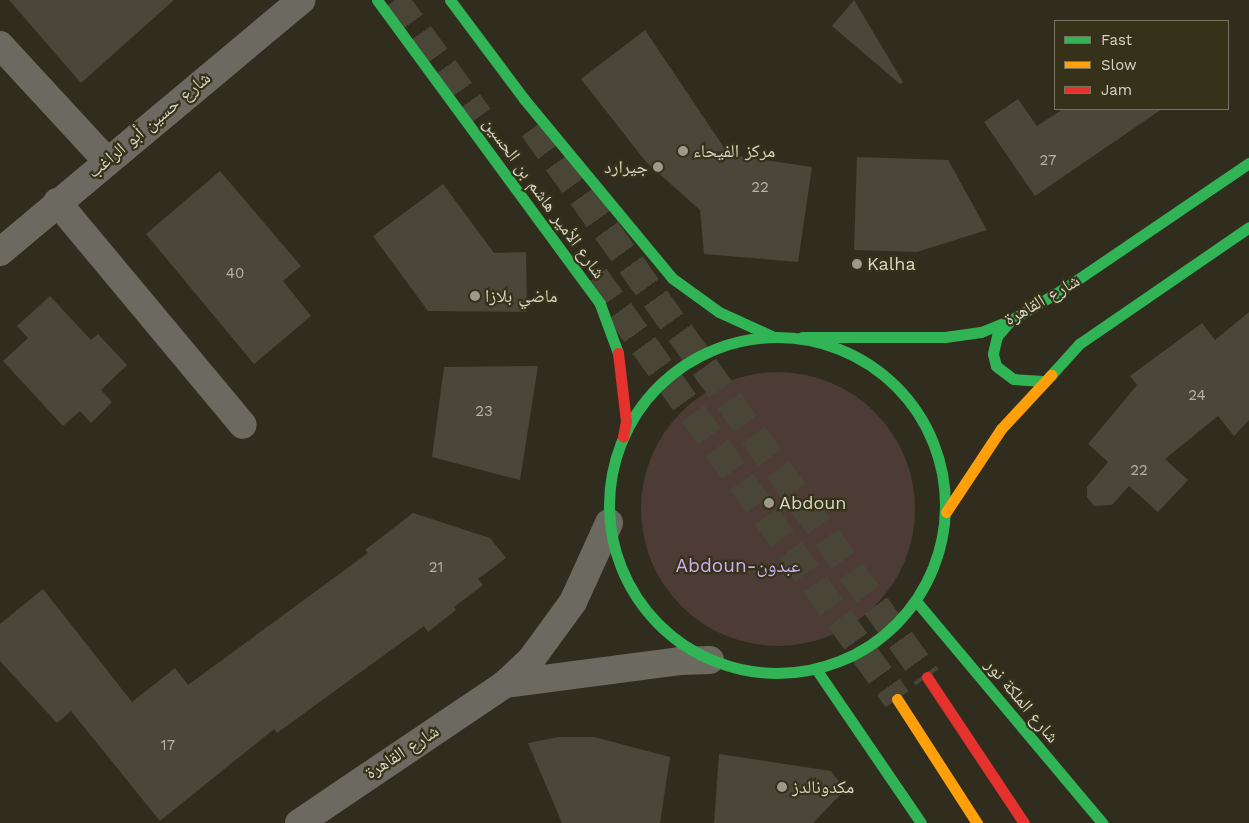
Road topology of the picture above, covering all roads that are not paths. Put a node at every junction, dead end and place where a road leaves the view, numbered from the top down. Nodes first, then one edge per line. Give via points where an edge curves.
1 (301, 0) edge
2 (377, 0) edge
3 (450, 0) edge
4 (0, 45) edge
5 (106, 160) junction
6 (1249, 163) edge
7 (57, 202) junction
8 (1249, 227) edge
9 (0, 252) edge
10 (1011, 320) junction
11 (772, 336) junction
12 (802, 338) junction
13 (1043, 381) junction
14 (243, 425) dead end
15 (622, 439) junction
16 (946, 512) junction
17 (610, 523) junction
18 (916, 601) junction
19 (710, 660) junction
20 (816, 669) junction
21 (926, 677) tunnel mouth
22 (506, 684) junction
23 (898, 699) tunnel mouth
24 (913, 820) edge
25 (299, 823) edge
26 (977, 823) edge
27 (1024, 823) edge
28 (1102, 823) edge

1 - 5 street, شارع حسين أبو الراغب
2 - 15 main road, شارع الأمير هاشم بن الحسين via 600,304 617,349 626,421
3 - 11 main road via 524,100 672,278 719,312
4 - 5 street
5 - 7 street, شارع حسين أبو الراغب
6 - 10 main road, شارع القاهرة via 1068,286
7 - 9 street, شارع حسين أبو الراغب
7 - 14 street
8 - 13 main road via 1079,344
10 - 12 main road, شارع القاهرة via 981,332 945,337
10 - 13 main road via 997,336 996,366 1013,379
11 - 12 main road
11 - 15 main road via 725,345 682,366 647,398
12 - 16 main road via 849,352 890,379 925,426 940,462
13 - 16 main road via 1002,429
15 - 17 main road via 611,480
16 - 18 main road via 932,573
17 - 19 main road via 620,566 641,605 672,637
17 - 22 street, شارع القاهرة via 573,602 544,645
18 - 20 main road via 889,632 854,655
18 - 28 main road, شارع الملكة نور
19 - 20 main road via 762,673
19 - 22 street, شارع القاهرة via 679,661
20 - 24 main road
21 - 27 main road
22 - 25 street, شارع القاهرة
23 - 26 main road

